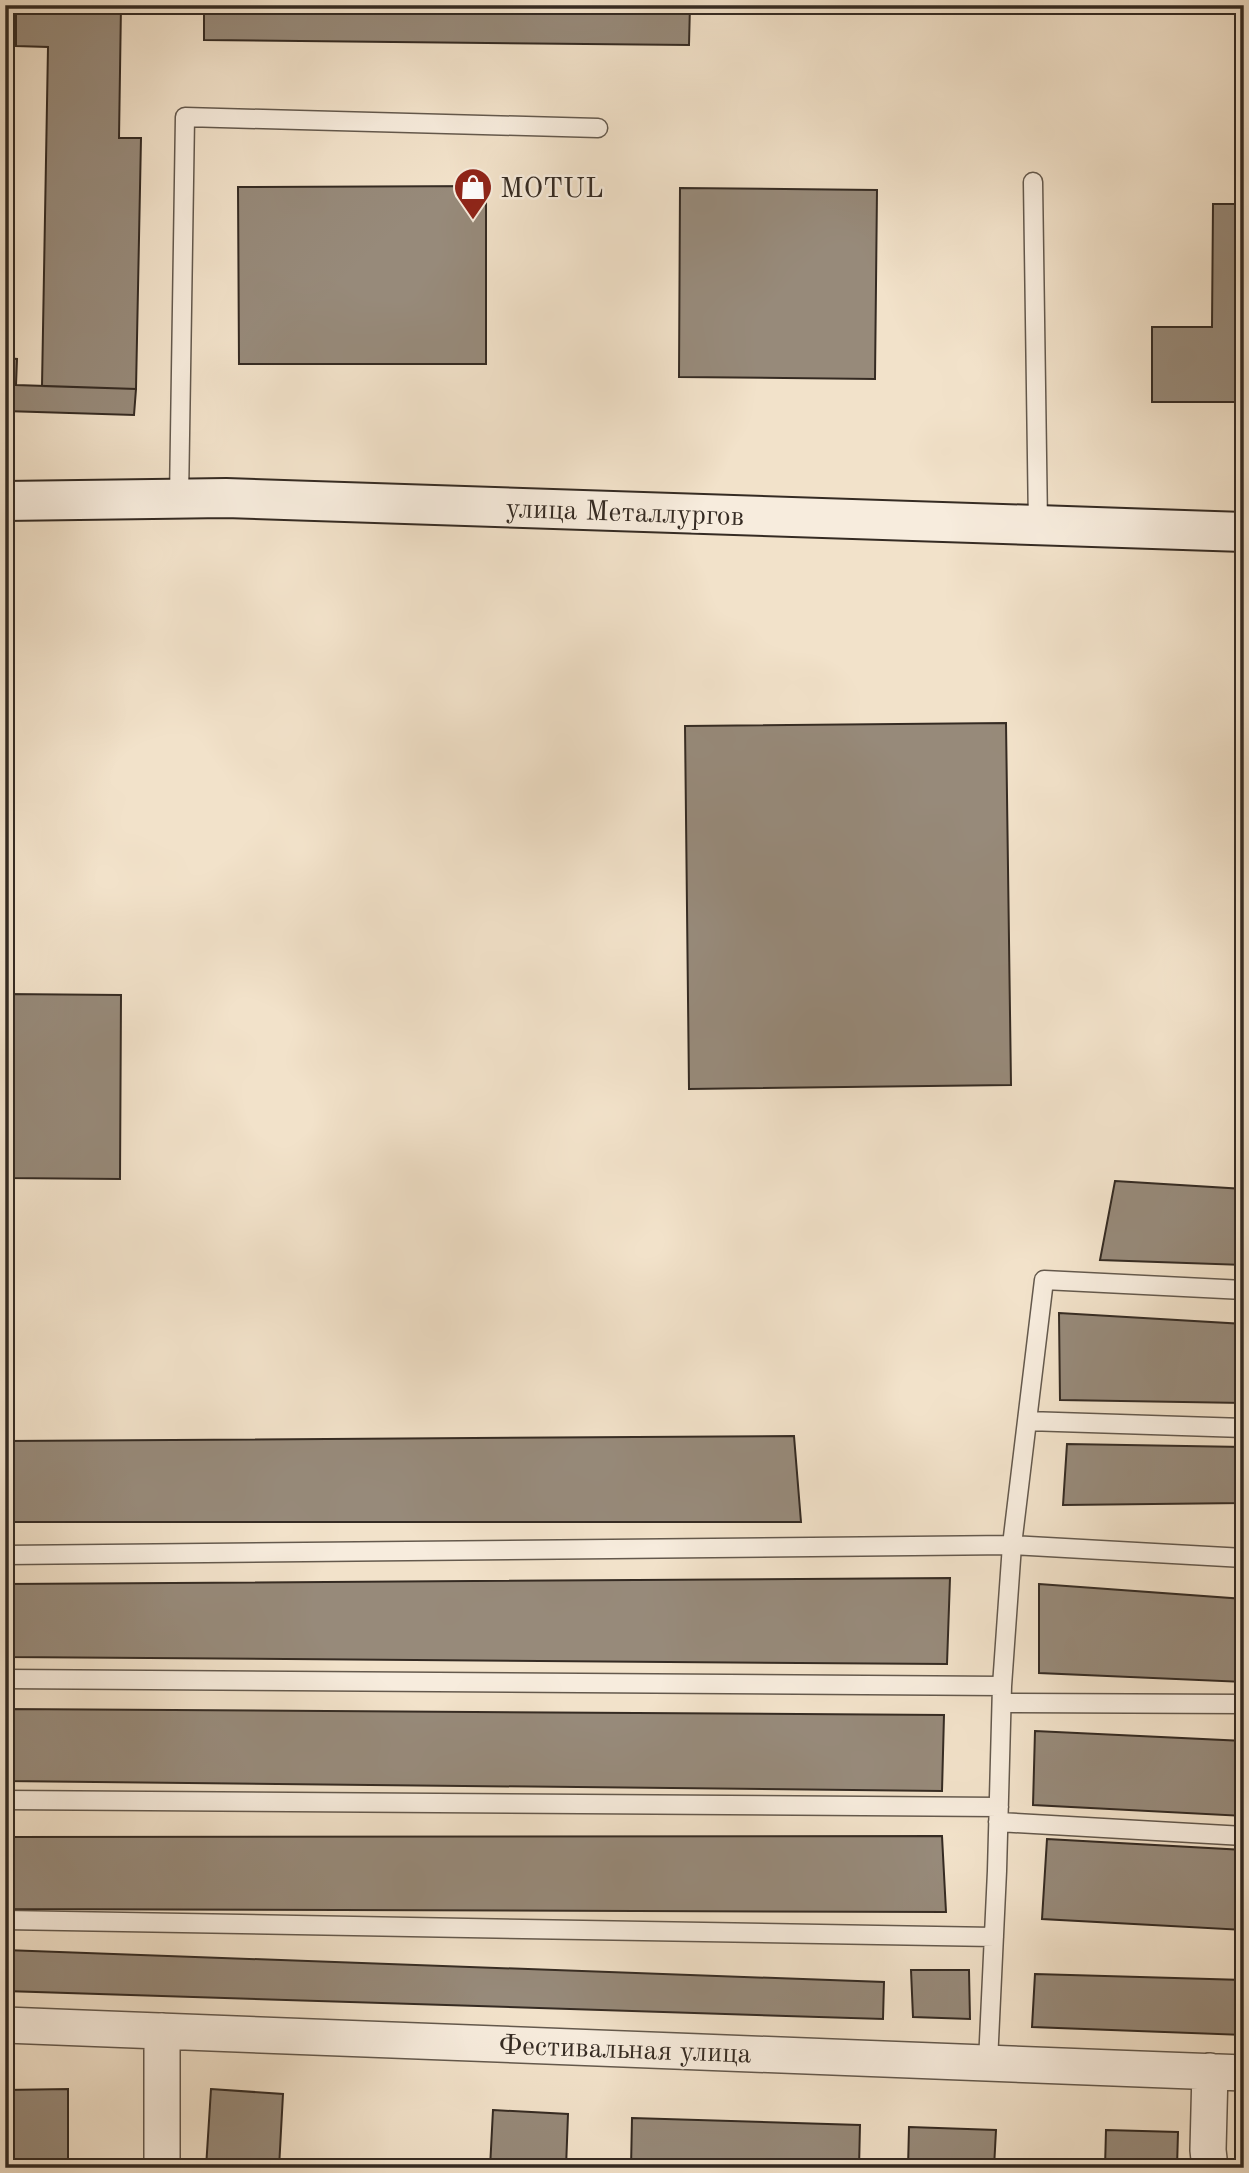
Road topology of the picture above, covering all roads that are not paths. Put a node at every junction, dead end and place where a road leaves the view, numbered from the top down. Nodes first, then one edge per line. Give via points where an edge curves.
1 (598, 128) dead end
2 (1033, 182) dead end
3 (179, 499) junction
4 (5, 501) edge
5 (1038, 525) junction
6 (1244, 532) edge
7 (1244, 1290) edge
8 (1027, 1421) junction
9 (1244, 1428) edge
10 (1012, 1545) junction
11 (5, 1555) edge
12 (1244, 1558) edge
13 (5, 1679) edge
14 (1002, 1694) junction
15 (1244, 1704) edge
16 (5, 1800) edge
17 (999, 1814) junction
18 (1244, 1836) edge
19 (5, 1920) edge
20 (994, 1937) junction
21 (5, 2025) edge
22 (162, 2031) junction
23 (988, 2062) junction
24 (1227, 2072) edge
25 (162, 2168) edge
26 (1210, 2168) edge

1 - 3 lane via 185,117
2 - 5 lane
3 - 4 main road, улица Металлургов
3 - 5 main road, улица Металлургов
5 - 6 main road, улица Металлургов
7 - 8 lane via 1044,1280
8 - 9 lane
8 - 10 lane
10 - 11 lane
10 - 12 lane
10 - 14 lane
13 - 14 lane
14 - 15 lane
14 - 17 lane
16 - 17 lane
17 - 18 lane
17 - 20 lane
19 - 20 lane
20 - 23 lane
21 - 22 street, Фестивальная улица
22 - 23 street, Фестивальная улица
22 - 25 street
23 - 24 street, Фестивальная улица
24 - 26 street via 1208,2150

